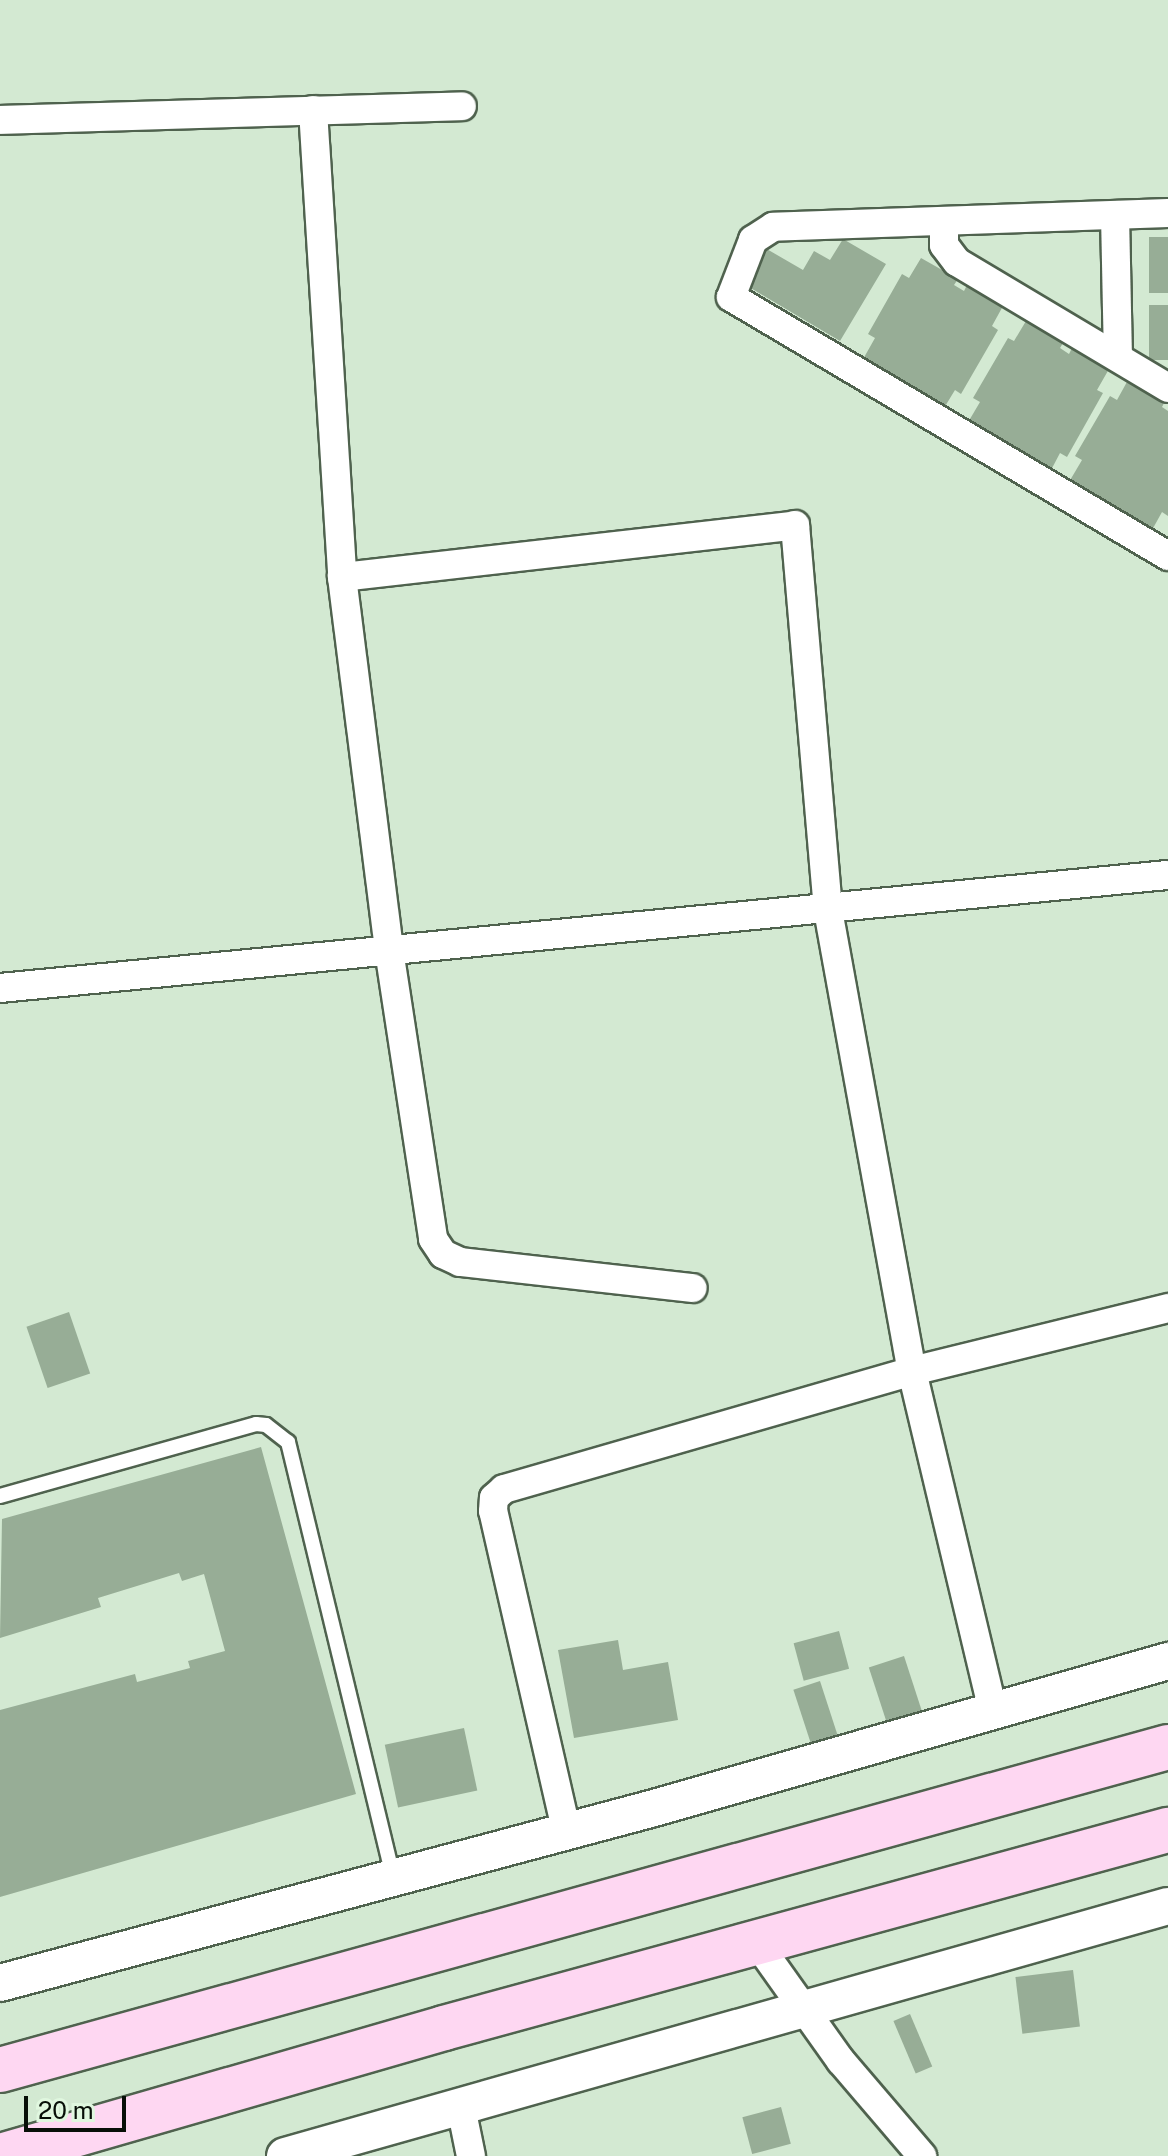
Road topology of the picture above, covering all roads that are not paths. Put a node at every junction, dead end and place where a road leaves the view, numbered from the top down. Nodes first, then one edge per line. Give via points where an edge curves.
1 (462, 106) dead end
2 (313, 110) junction
3 (0, 120) edge
4 (1168, 213) edge
5 (1115, 215) junction
6 (944, 221) junction
7 (1118, 357) junction
8 (1168, 388) edge
9 (1168, 556) edge
10 (342, 577) junction
11 (1168, 875) edge
12 (828, 910) junction
13 (389, 950) junction
14 (0, 988) edge
15 (693, 1288) dead end
16 (1168, 1308) edge
17 (912, 1371) junction
18 (0, 1496) edge
19 (1168, 1661) edge
20 (993, 1712) junction
21 (1168, 1747) edge
22 (566, 1829) junction
23 (1168, 1830) edge
24 (393, 1875) junction
25 (1168, 1906) edge
26 (757, 1943) junction
27 (0, 1983) edge
28 (804, 2012) junction
29 (0, 2070) edge
30 (461, 2107) junction
31 (1, 2156) edge
32 (285, 2156) edge
33 (471, 2156) edge
34 (922, 2156) edge

1 - 2 street
2 - 3 street
2 - 10 street
4 - 5 street
5 - 6 street
5 - 7 street
6 - 7 street via 949,255
6 - 9 street via 773,227 753,240 731,297
7 - 8 street
10 - 12 street via 795,525
10 - 13 street
11 - 12 street
12 - 13 street
12 - 17 street
13 - 14 street
13 - 15 street via 433,1239 443,1254 489,1267
16 - 17 street
17 - 20 street
17 - 22 street via 504,1489 494,1498
18 - 24 lane via 256,1424 266,1425 288,1442
19 - 20 street
20 - 22 street
21 - 29 main road
22 - 24 street
23 - 26 main road
24 - 27 street
25 - 28 street
26 - 28 street
26 - 31 main road
28 - 30 street
28 - 34 street
30 - 32 street
30 - 33 street

